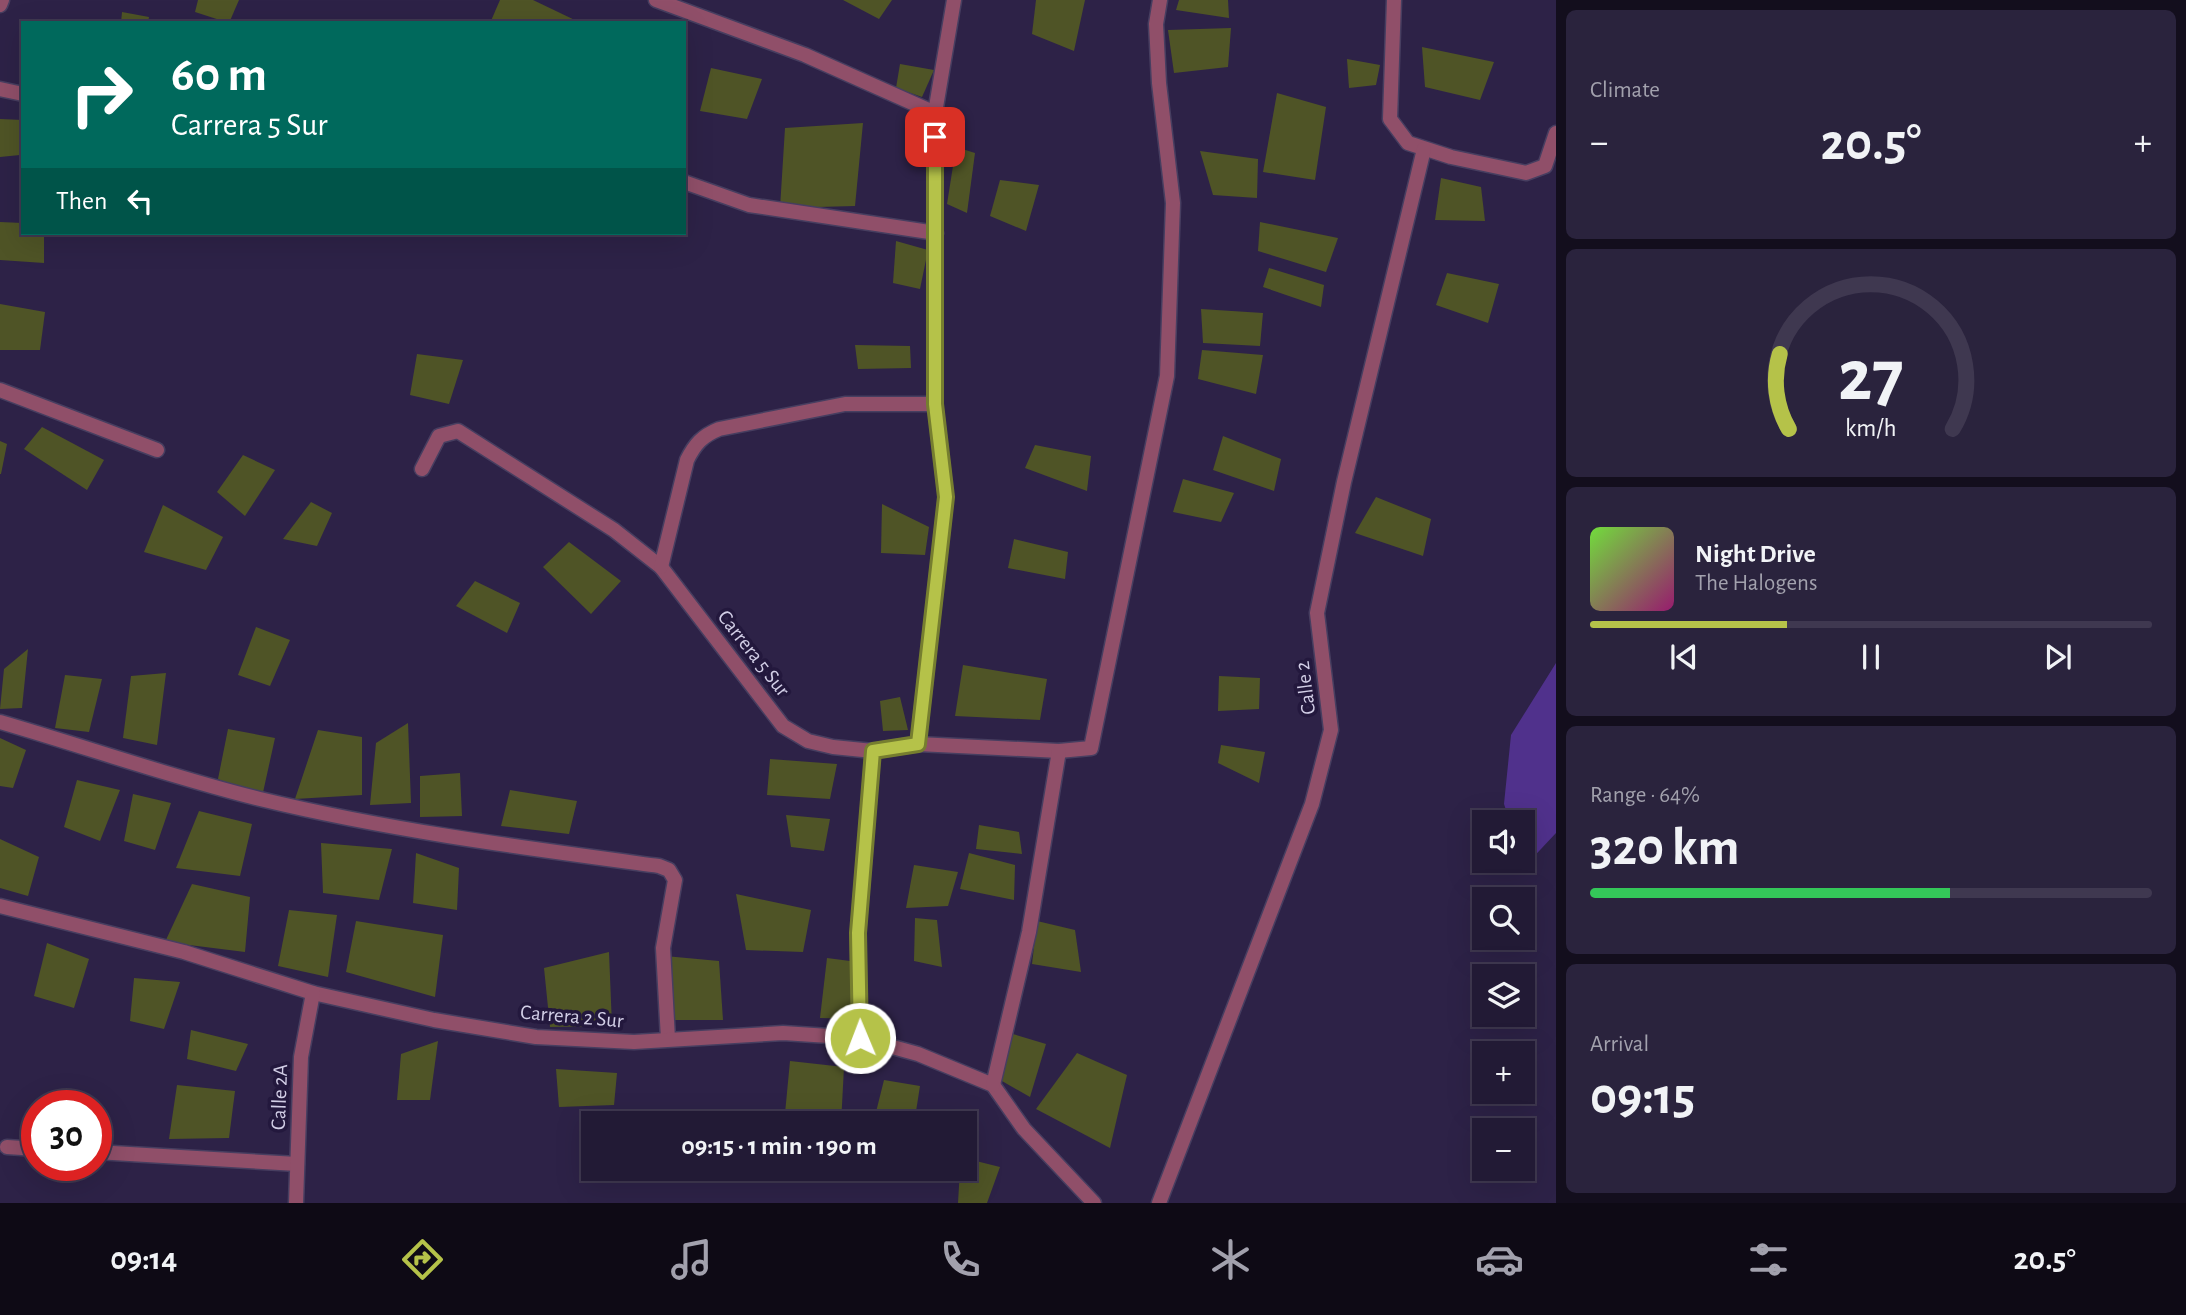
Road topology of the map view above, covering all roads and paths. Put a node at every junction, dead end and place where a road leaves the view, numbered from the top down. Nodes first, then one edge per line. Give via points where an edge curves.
1 (2, 0) edge
2 (656, 0) edge
3 (954, 0) edge
4 (1160, 0) edge
5 (1394, 0) edge
6 (0, 5) edge
7 (0, 89) edge
8 (21, 94) edge
9 (935, 113) junction
10 (1556, 133) edge
11 (1424, 149) junction
12 (686, 183) edge
13 (936, 233) junction
14 (0, 390) edge
15 (935, 404) junction
16 (157, 450) dead end
17 (422, 469) dead end
18 (661, 567) junction
19 (0, 722) edge
20 (918, 744) junction
21 (873, 751) junction
22 (1059, 751) junction
23 (0, 906) edge
24 (313, 993) junction
25 (860, 1038) junction
26 (668, 1039) junction
27 (993, 1085) junction
28 (7, 1147) dead end
29 (21, 1148) edge
30 (112, 1153) edge
31 (297, 1164) junction
32 (296, 1203) edge
33 (1094, 1203) edge
34 (1159, 1203) edge

1 - 6 street
2 - 9 street via 804,55
3 - 9 street
4 - 22 street, Carrera 5 Sur via 1156,24 1159,83 1174,203 1167,376 1091,748
5 - 11 street via 1390,119 1408,143
7 - 8 street
9 - 13 street
10 - 11 street via 1545,166 1526,173
11 - 34 street, Calle 2 via 1317,613 1331,730 1312,804
12 - 13 street via 749,205
13 - 15 street
14 - 16 street
15 - 18 street via 845,404 705,435 687,460
15 - 20 street via 946,497
17 - 18 street, Carrera 5 Sur via 439,436 458,431 614,530
18 - 21 street, Carrera 5 Sur via 783,726 808,741
19 - 26 street via 258,798 340,817 669,870 675,880 663,948
20 - 21 street, Carrera 5 Sur
20 - 22 street, Carrera 5 Sur
21 - 25 street via 858,933
22 - 27 street via 1029,932
23 - 24 street, Carrera 2 Sur via 184,951
24 - 26 street, Carrera 2 Sur via 536,1037 634,1042
24 - 31 street, Calle 2A via 301,1057
25 - 26 street, Carrera 2 Sur via 783,1033
25 - 27 street, Carrera 2 Sur via 918,1054
27 - 33 street via 1024,1129
28 - 29 street
30 - 31 street
31 - 32 street, Calle 2A

